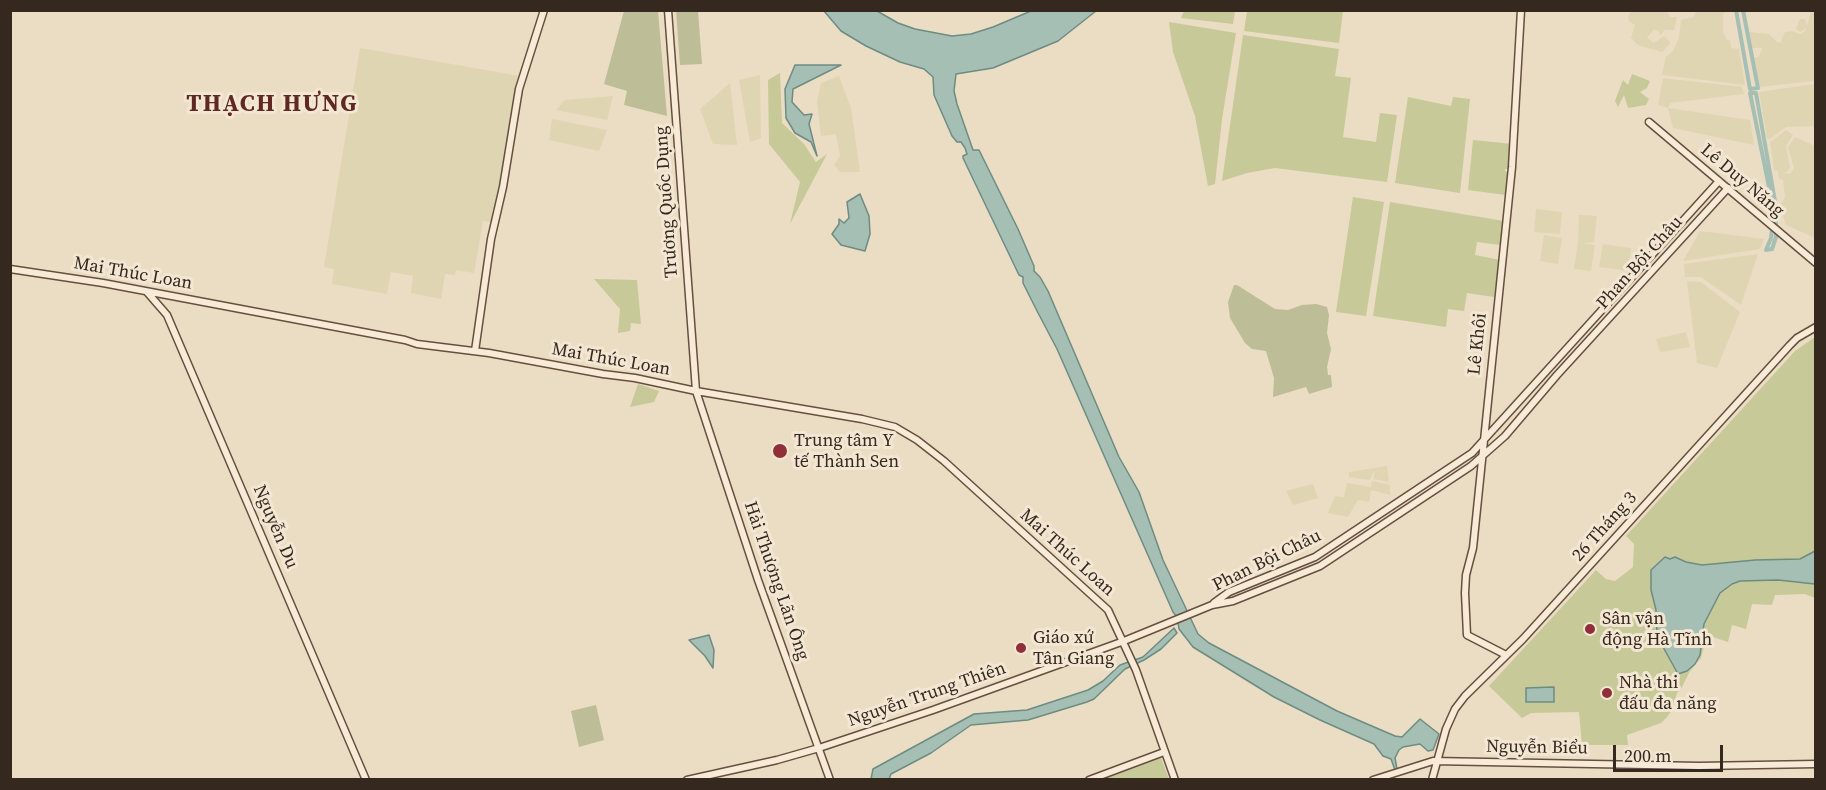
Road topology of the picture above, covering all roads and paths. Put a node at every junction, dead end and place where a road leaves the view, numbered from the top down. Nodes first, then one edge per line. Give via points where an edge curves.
1 (544, 10) edge
2 (668, 10) edge
3 (1521, 10) edge
4 (1649, 122) dead end
5 (1719, 181) junction
6 (1728, 188) junction
7 (1815, 262) edge
8 (10, 269) edge
9 (147, 292) junction
10 (1815, 327) edge
11 (475, 351) junction
12 (696, 391) junction
13 (1484, 440) junction
14 (1483, 455) junction
15 (1212, 605) junction
16 (1124, 641) junction
17 (1506, 655) junction
18 (819, 748) junction
19 (1164, 752) junction
20 (1438, 761) junction
21 (1815, 764) edge
22 (366, 780) edge
23 (687, 780) edge
24 (830, 780) edge
25 (1089, 780) edge
26 (1175, 780) edge
27 (1373, 780) edge
28 (1432, 780) edge

1 - 11 street via 519,89
2 - 12 street, Trương Quốc Dụng
3 - 13 street, Lê Khôi via 1512,167
4 - 5 street, Lê Duy Năng
5 - 6 street, Lê Duy Năng
5 - 13 street, Phan Bội Châu
6 - 7 street, Lê Duy Năng
6 - 14 street, Phan Bội Châu via 1505,436
8 - 9 street, Mai Thúc Loan
9 - 11 street, Mai Thúc Loan via 417,344
9 - 22 street, Nguyễn Du via 167,315
10 - 17 street, 26 Tháng 3 via 1790,345
11 - 12 street, Mai Thúc Loan
12 - 16 street, Mai Thúc Loan via 895,427 974,487 1108,610
12 - 18 street, Hải Thượng Lãn Ông
13 - 14 street, Lê Khôi
13 - 15 street, Phan Bội Châu via 1473,453 1315,557 1229,592
14 - 15 street, Phan Bội Châu via 1320,566 1233,601
14 - 17 street, Lê Khôi via 1473,548 1466,575 1466,632
15 - 16 street, Nguyễn Trung Thiên
16 - 18 street, Nguyễn Trung Thiên
16 - 19 street, Mai Thúc Loan
17 - 20 street, 26 Tháng 3 via 1455,709
18 - 23 street, Nguyễn Trung Thiên
18 - 24 street, Hải Thượng Lãn Ông
19 - 25 street
19 - 26 street, Mai Thúc Loan
20 - 21 street, Nguyễn Biểu
20 - 27 street, Nguyễn Biểu
20 - 28 street, 26 Tháng 3

